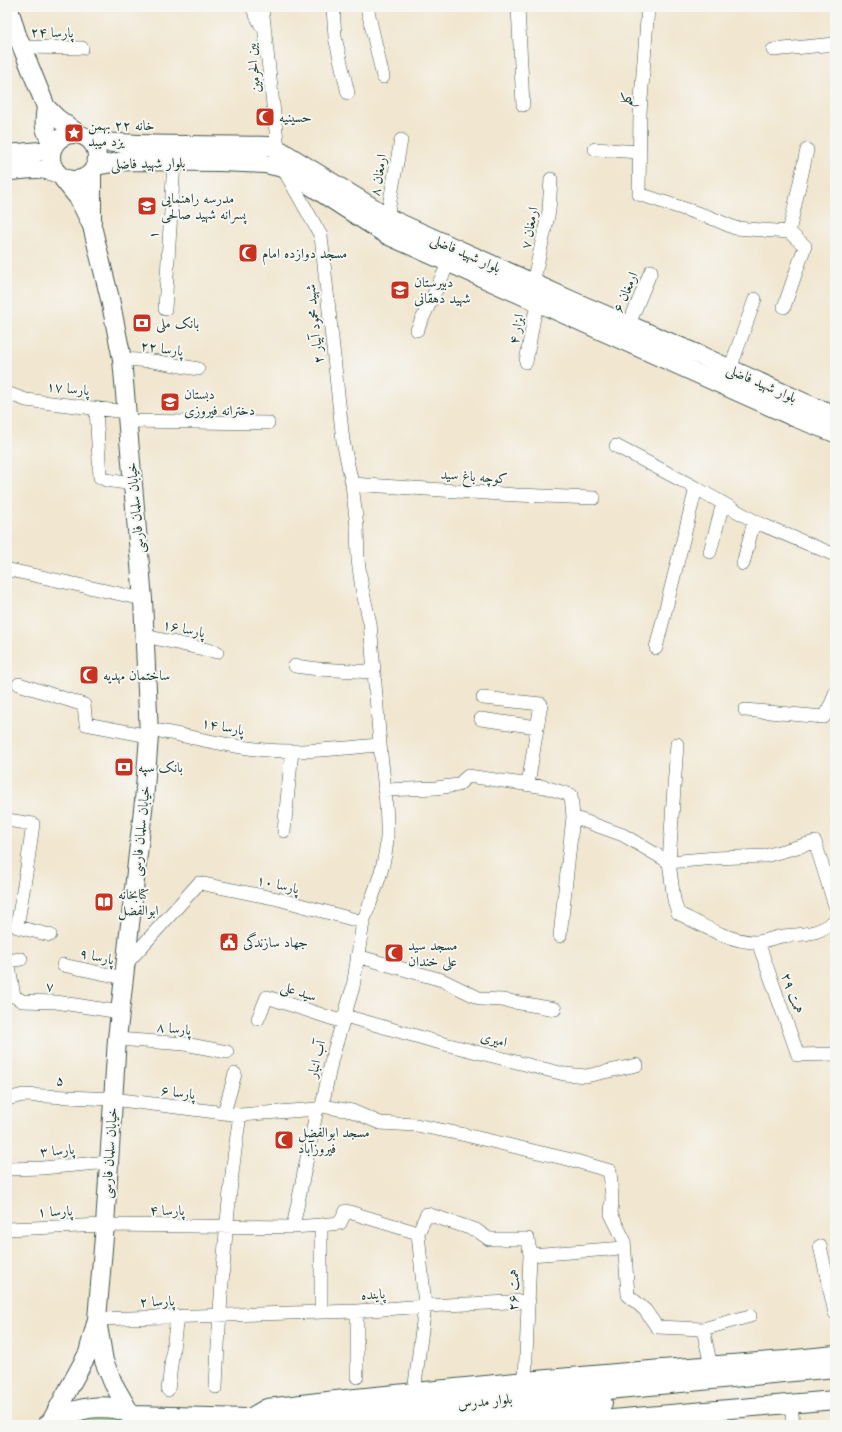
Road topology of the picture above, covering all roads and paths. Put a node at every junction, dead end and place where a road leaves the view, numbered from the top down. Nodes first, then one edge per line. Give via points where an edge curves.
1 (10, 7) edge
2 (252, 7) edge
3 (262, 7) edge
4 (333, 7) edge
5 (367, 7) edge
6 (518, 7) edge
7 (648, 7) edge
8 (265, 34) junction
9 (835, 44) edge
10 (22, 47) junction
11 (82, 48) dead end
12 (773, 50) dead end
13 (383, 77) dead end
14 (348, 93) dead end
15 (523, 105) dead end
16 (46, 107) junction
17 (85, 138) junction
18 (401, 140) dead end
19 (52, 148) junction
20 (278, 148) junction
21 (596, 149) dead end
22 (807, 150) dead end
23 (639, 152) junction
24 (7, 154) edge
25 (174, 162) junction
26 (283, 168) junction
27 (94, 169) junction
28 (7, 171) edge
29 (60, 176) junction
30 (552, 179) dead end
31 (357, 207) junction
32 (387, 217) junction
33 (92, 226) junction
34 (789, 232) junction
35 (449, 262) junction
36 (651, 272) dead end
37 (533, 283) junction
38 (755, 299) dead end
39 (539, 302) junction
40 (784, 307) dead end
41 (165, 309) dead end
42 (629, 324) junction
43 (416, 330) dead end
44 (122, 360) junction
45 (526, 362) dead end
46 (198, 369) dead end
47 (730, 369) junction
48 (7, 393) edge
49 (96, 408) junction
50 (835, 414) edge
51 (127, 416) junction
52 (268, 423) dead end
53 (835, 433) edge
54 (616, 446) dead end
55 (134, 484) junction
56 (352, 484) junction
57 (696, 488) junction
58 (594, 498) dead end
59 (723, 503) junction
60 (754, 521) junction
61 (710, 552) dead end
62 (835, 555) edge
63 (743, 564) dead end
64 (10, 570) dead end
65 (142, 599) junction
66 (145, 636) junction
67 (656, 648) dead end
68 (217, 652) dead end
69 (295, 666) dead end
70 (373, 672) junction
71 (19, 684) dead end
72 (835, 693) edge
73 (483, 698) dead end
74 (745, 710) dead end
75 (481, 719) dead end
76 (537, 727) junction
77 (149, 732) junction
78 (677, 744) dead end
79 (380, 745) junction
80 (292, 751) junction
81 (528, 784) junction
82 (384, 790) junction
83 (573, 817) junction
84 (7, 820) edge
85 (284, 831) dead end
86 (669, 862) junction
87 (835, 906) edge
88 (835, 920) edge
89 (362, 922) junction
90 (50, 935) dead end
91 (560, 936) dead end
92 (758, 942) junction
93 (357, 956) junction
94 (12, 960) edge
95 (63, 965) dead end
96 (125, 971) junction
97 (555, 1009) dead end
98 (120, 1012) junction
99 (258, 1019) dead end
100 (344, 1019) junction
101 (118, 1039) junction
102 (227, 1052) dead end
103 (835, 1054) edge
104 (637, 1065) dead end
105 (234, 1074) dead end
106 (7, 1099) edge
107 (113, 1099) junction
108 (320, 1108) junction
109 (224, 1113) junction
110 (240, 1115) junction
111 (109, 1162) junction
112 (7, 1169) edge
113 (105, 1225) junction
114 (320, 1225) junction
115 (228, 1226) junction
116 (293, 1227) junction
117 (7, 1229) edge
118 (418, 1233) junction
119 (820, 1246) dead end
120 (624, 1248) junction
121 (530, 1254) junction
122 (529, 1301) junction
123 (425, 1306) junction
124 (357, 1311) junction
125 (321, 1312) junction
126 (835, 1313) edge
127 (219, 1315) junction
128 (177, 1316) junction
129 (750, 1316) dead end
130 (97, 1319) junction
131 (703, 1329) junction
132 (835, 1355) edge
133 (711, 1366) junction
134 (835, 1367) edge
135 (357, 1378) dead end
136 (835, 1380) edge
137 (525, 1381) junction
138 (216, 1387) dead end
139 (168, 1390) dead end
140 (414, 1392) junction
141 (835, 1400) edge
142 (791, 1404) junction
143 (135, 1418) edge
144 (248, 1419) junction
145 (49, 1424) edge
146 (383, 1425) edge
147 (542, 1425) edge
148 (794, 1425) edge

1 - 10 main road
2 - 8 street
3 - 8 street, بین الحرمین
4 - 14 street via 335,37
5 - 13 street
6 - 15 street
7 - 23 street, کلم
8 - 20 street, بین الحرمین
9 - 12 street
10 - 11 street, پارسا ۲۴
10 - 16 main road
16 - 17 main road
16 - 19 main road via 45,130
17 - 19 main road via 73,134 65,135
17 - 20 main road, بلوار شهید فاضلی via 116,144
17 - 27 main road via 97,152
18 - 32 street, ارمغان ۸
19 - 24 main road
19 - 29 main road via 51,162
20 - 31 main road, بلوار شهید فاضلی
21 - 23 street
22 - 34 street
23 - 34 street, کلم via 639,194 735,228
25 - 26 main road, بلوار شهید فاضلی via 265,164
25 - 27 main road, بلوار شهید فاضلی via 123,161
25 - 41 street, ۱
26 - 31 main road, بلوار شهید فاضلی
26 - 56 street, شهید محمود آبیار ۲ via 321,236 343,441
27 - 29 main road via 86,178 78,180 71,181
27 - 33 main road, خیابان سلمان فارسی
28 - 29 main road via 42,169
29 - 33 main road, خیابان سلمان فارسی via 79,199
30 - 37 street, ارمغان ۷ via 549,211
31 - 32 main road, بلوار شهید فاضلی
31 - 35 main road, بلوار شهید فاضلی via 387,235
32 - 37 main road, بلوار شهید فاضلی
33 - 44 main road, خیابان سلمان فارسی
34 - 40 street via 805,246
35 - 39 main road, بلوار شهید فاضلی
35 - 43 street
36 - 42 street, ارمغان ۶
37 - 42 main road, بلوار شهید فاضلی
38 - 47 street
39 - 45 street, ابزار ۴
39 - 53 main road, بلوار شهید فاضلی via 796,418
42 - 47 main road, بلوار شهید فاضلی
44 - 46 street, پارسا ۲۲ via 153,361
44 - 51 main road, خیابان سلمان فارسی
47 - 50 main road, بلوار شهید فاضلی
48 - 49 street, پارسا ۱۷ via 26,400
49 - 51 street, پارسا ۱۷
49 - 55 street via 100,477
51 - 52 street, پارسا ۱۷
51 - 55 main road, خیابان سلمان فارسی
54 - 57 street
55 - 65 main road, خیابان سلمان فارسی
56 - 58 street, کوچه باغ سید
56 - 70 street, شهید محمود آبیار ۲ via 358,560 370,623
57 - 59 street
57 - 67 street
59 - 60 street
59 - 61 street
60 - 62 street
60 - 63 street
64 - 65 street
65 - 66 main road, خیابان سلمان فارسی
66 - 68 street, پارسا ۱۶
66 - 77 main road, خیابان سلمان فارسی
69 - 70 street
70 - 79 street, شهید محمود آبیار ۲
71 - 77 street, پارسا ۱۴ via 84,705 86,724
72 - 74 street via 824,717
73 - 76 street via 541,704
75 - 76 street
76 - 81 street
77 - 80 street, پارسا ۱۴ via 266,750
77 - 96 main road, خیابان سلمان فارسی
78 - 86 street
79 - 80 street, پارسا ۱۴
79 - 82 street, شهید محمود آبیار ۲
80 - 85 street
81 - 82 street via 468,776 458,784 436,788
81 - 83 street via 571,795
82 - 89 street, شهید محمود آبیار ۲ via 387,838 383,864
83 - 86 street via 623,836
83 - 91 street
84 - 90 street via 33,824 28,867 16,927
86 - 87 street via 765,856 815,842
86 - 92 street via 678,912 715,932
88 - 92 street via 826,928 805,935 782,936
89 - 93 street
89 - 96 street, پارسا ۱۰ via 199,883
92 - 103 street, همت ۲۹ via 798,1055
93 - 97 street via 442,980 481,998
93 - 100 street via 353,987
94 - 98 street, ۷ via 14,996 22,1001 56,1002
95 - 96 street, پارسا ۹
96 - 98 main road, خیابان سلمان فارسی
98 - 101 main road, خیابان سلمان فارسی
99 - 100 street, سید علی via 267,997
100 - 104 street, امیری via 564,1074 586,1076
100 - 108 street, آب انبار
101 - 102 street, پارسا ۸ via 185,1044
101 - 107 main road, خیابان سلمان فارسی
105 - 109 street
106 - 107 street, ۵ via 23,1095
107 - 109 street, پارسا ۶
107 - 111 main road, خیابان سلمان فارسی
108 - 110 street, پارسا ۶
108 - 116 street, آب انبار
108 - 120 street, پارسا ۶ via 352,1111 380,1122 416,1125 461,1134 610,1171 611,1214 624,1240
109 - 110 street, پارسا ۶
110 - 115 street via 232,1166
111 - 112 street, پارسا ۳
111 - 113 main road, خیابان سلمان فارسی
113 - 115 street, پارسا ۴
113 - 117 street, پارسا ۱
113 - 130 main road, خیابان سلمان فارسی
114 - 116 street, پارسا ۴
114 - 118 street, پارسا ۴ via 340,1223 346,1211
114 - 125 street
115 - 116 street, پارسا ۴
115 - 127 street via 222,1262
118 - 121 street, همت ۲۶ via 427,1214 476,1230 489,1239 528,1239
118 - 123 street
119 - 126 street
120 - 121 street
120 - 131 street via 628,1295 645,1310 657,1327
121 - 122 street, همت ۲۶
122 - 123 street, پاینده
122 - 137 street, همت ۲۶
123 - 124 street, پاینده
123 - 140 street
124 - 125 street, پاینده
124 - 135 street
125 - 127 street, پاینده
127 - 128 street, پارسا ۲
127 - 138 street
128 - 130 street, پارسا ۲
128 - 139 street
129 - 131 street
130 - 143 main road, خیابان سلمان فارسی via 104,1361 113,1383
130 - 145 main road, خیابان سلمان فارسی via 88,1353
131 - 133 street
132 - 133 main road
133 - 137 main road
134 - 144 main road, بلوار مدرس via 380,1411
136 - 146 main road, بلوار مدرس
137 - 140 main road
140 - 144 main road via 267,1408
141 - 142 main road
142 - 147 main road
142 - 148 street
143 - 144 main road, بلوار مدرس
143 - 145 main road, بلوار مدرس via 115,1408 95,1407 66,1415

